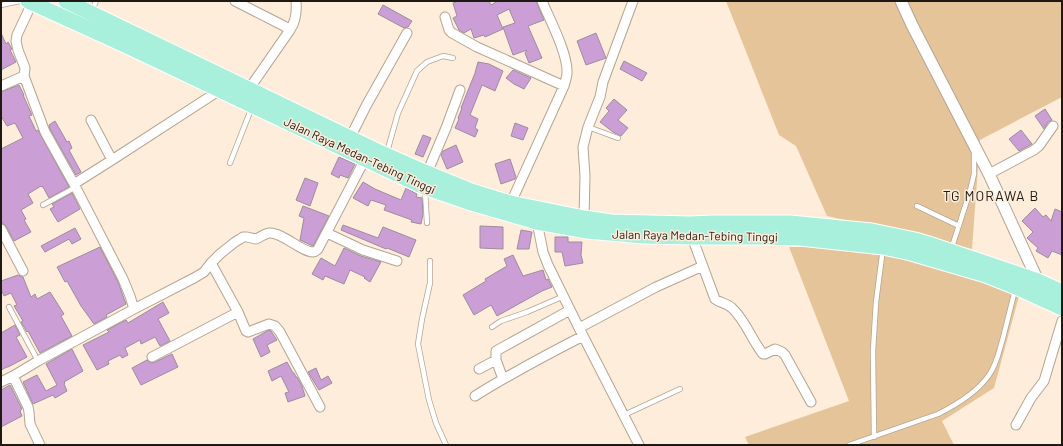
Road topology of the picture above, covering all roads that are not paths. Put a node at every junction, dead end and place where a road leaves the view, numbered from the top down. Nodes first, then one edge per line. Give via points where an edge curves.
1 (66, 1) edge
2 (235, 1) edge
3 (296, 1) edge
4 (542, 1) edge
5 (633, 1) edge
6 (901, 1) edge
7 (27, 2) edge
8 (1, 5) edge
9 (88, 6) edge
10 (445, 17) dead end
11 (80, 25) junction
12 (290, 30) junction
13 (407, 33) dead end
14 (453, 58) dead end
15 (24, 76) junction
16 (1, 86) edge
17 (564, 86) junction
18 (249, 89) junction
19 (220, 90) junction
20 (460, 90) dead end
21 (253, 105) junction
22 (91, 120) dead end
23 (1053, 126) dead end
24 (588, 127) junction
25 (350, 138) junction
26 (618, 138) dead end
27 (975, 146) junction
28 (386, 155) junction
29 (365, 159) junction
30 (112, 160) junction
31 (230, 163) dead end
32 (988, 174) junction
33 (426, 180) junction
34 (75, 185) junction
35 (43, 205) dead end
36 (917, 206) dead end
37 (509, 208) junction
38 (584, 218) junction
39 (537, 222) junction
40 (428, 223) dead end
41 (960, 226) junction
42 (1, 229) edge
43 (327, 233) junction
44 (692, 237) junction
45 (883, 247) junction
46 (951, 252) junction
47 (397, 261) dead end
48 (430, 261) dead end
49 (211, 263) junction
50 (703, 266) junction
51 (23, 271) dead end
52 (1038, 281) junction
53 (1016, 287) junction
54 (1062, 292) edge
55 (564, 296) junction
56 (9, 307) dead end
57 (1062, 308) edge
58 (134, 309) junction
59 (570, 310) junction
60 (238, 312) junction
61 (1062, 321) edge
62 (492, 327) dead end
63 (581, 332) junction
64 (152, 357) dead end
65 (496, 360) junction
66 (38, 361) junction
67 (479, 369) dead end
68 (13, 376) junction
69 (503, 379) junction
70 (1, 382) edge
71 (680, 389) dead end
72 (475, 396) dead end
73 (811, 402) dead end
74 (320, 407) dead end
75 (624, 416) junction
76 (1016, 425) dead end
77 (874, 437) junction
78 (40, 445) edge
79 (446, 445) edge
80 (639, 445) edge
81 (849, 445) edge

1 - 9 highway, Jalan Raya Medan-Tebing Tinggi
2 - 12 street
3 - 12 street via 296,17
4 - 17 street via 566,62
5 - 24 street
6 - 27 street
7 - 8 lane
7 - 11 highway, Jalan Raya Medan-Tebing Tinggi
7 - 15 street via 16,41 25,68
9 - 11 highway
9 - 18 highway, Jalan Raya Medan-Tebing Tinggi
10 - 17 street via 452,33
11 - 19 highway, Jalan Raya Medan-Tebing Tinggi
12 - 18 street
13 - 25 street
14 - 28 lane via 442,56 427,62 417,71 398,113
15 - 16 street
15 - 34 street via 45,132
17 - 37 street
18 - 25 highway, Jalan Raya Medan-Tebing Tinggi
19 - 21 highway, Jalan Raya Medan-Tebing Tinggi
19 - 30 street
20 - 33 street
21 - 29 highway, Jalan Raya Medan-Tebing Tinggi
21 - 31 lane
22 - 30 street
23 - 32 street via 1034,150
24 - 26 lane
24 - 38 street via 582,153 585,176
25 - 28 highway, Jalan Raya Medan-Tebing Tinggi
27 - 32 street
27 - 41 lane via 974,174
28 - 33 highway, Jalan Raya Medan-Tebing Tinggi
29 - 33 highway, Jalan Raya Medan-Tebing Tinggi
29 - 43 street
30 - 34 street
32 - 52 street
33 - 37 highway, Jalan Raya Medan-Tebing Tinggi via 471,191
33 - 40 lane
34 - 35 lane
34 - 58 street via 123,279
36 - 41 lane
37 - 38 highway, Jalan Raya Medan-Tebing Tinggi
37 - 39 highway, Jalan Raya Medan-Tebing Tinggi
38 - 46 highway, Jalan Raya Medan-Tebing Tinggi via 657,224 790,224 857,229 915,240
39 - 44 highway, Jalan Raya Medan-Tebing Tinggi via 587,231
39 - 55 street via 548,266
41 - 46 lane
42 - 51 street
43 - 47 street via 363,250
43 - 49 street via 315,252 275,233 266,233 256,239 243,237
44 - 45 highway, Jalan Raya Medan-Tebing Tinggi via 800,238
44 - 50 street
45 - 53 highway, Jalan Raya Medan-Tebing Tinggi via 945,262
45 - 77 lane via 873,351
46 - 52 highway, Jalan Raya Medan-Tebing Tinggi
48 - 79 lane via 430,283 418,344 429,400
49 - 58 street via 204,272 194,278
49 - 60 street
50 - 63 street via 656,287
50 - 73 street via 715,299 736,312 763,354 776,349 786,355
52 - 54 highway, Jalan Raya Medan-Tebing Tinggi
53 - 57 highway, Jalan Raya Medan-Tebing Tinggi
53 - 77 lane via 996,362 981,385 938,414
55 - 59 street
55 - 62 lane
56 - 66 lane
58 - 66 street
59 - 63 street
59 - 65 street via 496,351
60 - 64 street
60 - 74 street via 248,332 269,324 275,326
61 - 76 street via 1044,381
63 - 69 street
63 - 75 street
65 - 67 street
65 - 69 street
66 - 68 street
68 - 70 street
68 - 78 street via 28,407 30,424
69 - 72 street
71 - 75 lane
75 - 80 street
77 - 81 lane

